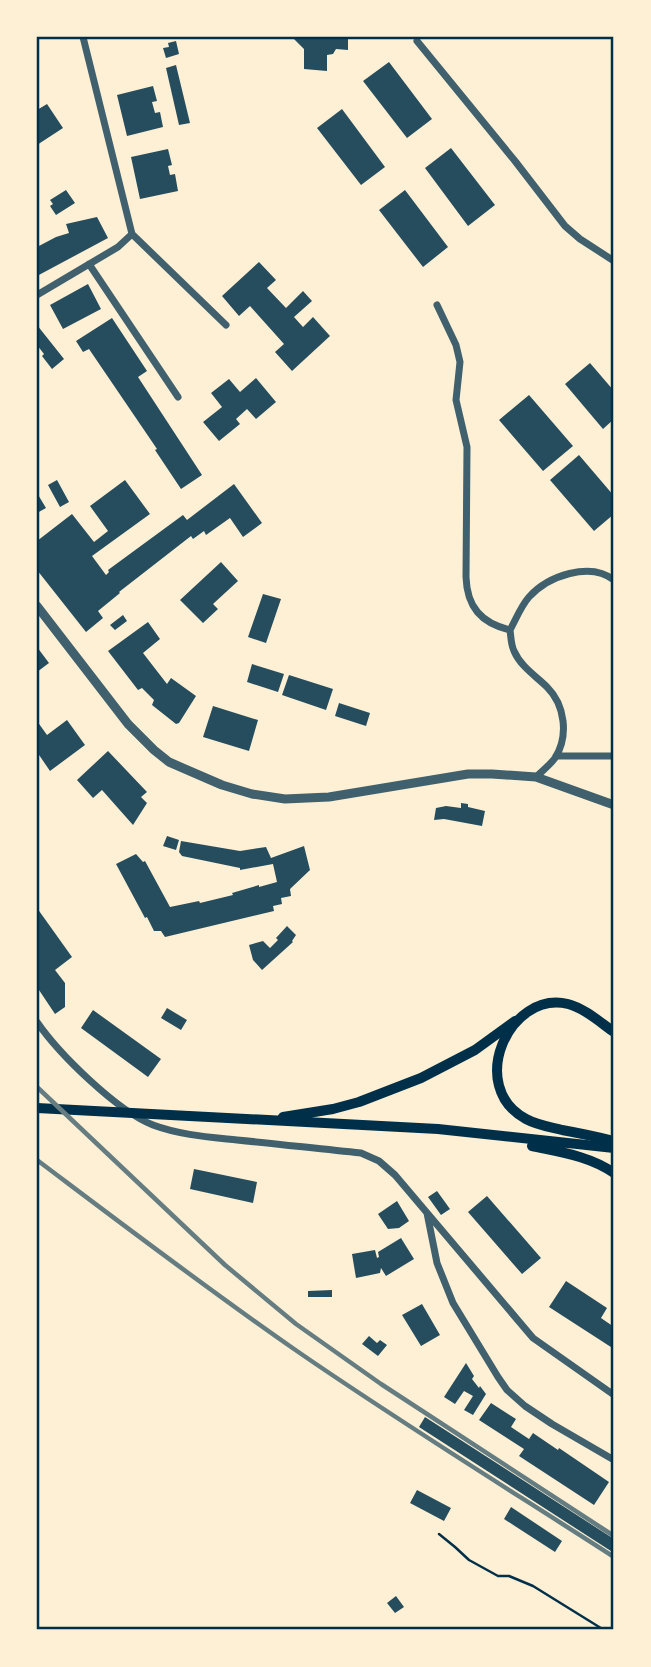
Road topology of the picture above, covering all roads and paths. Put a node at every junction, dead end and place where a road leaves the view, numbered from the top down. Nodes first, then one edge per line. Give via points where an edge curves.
1 (83, 37) edge
2 (417, 41) dead end
3 (132, 234) junction
4 (614, 261) edge
5 (89, 264) junction
6 (37, 295) edge
7 (436, 305) dead end
8 (226, 325) dead end
9 (178, 397) dead end
10 (614, 580) edge
11 (37, 606) edge
12 (510, 630) junction
13 (556, 756) junction
14 (614, 756) edge
15 (536, 777) junction
16 (614, 805) edge
17 (586, 1013) junction
18 (520, 1018) junction
19 (37, 1022) edge
20 (614, 1024) edge
21 (614, 1032) edge
22 (37, 1108) edge
23 (264, 1121) junction
24 (485, 1135) junction
25 (614, 1141) edge
26 (614, 1149) edge
27 (614, 1173) edge
28 (427, 1213) junction
29 (614, 1395) edge
30 (614, 1460) edge
31 (439, 1535) dead end
32 (604, 1630) edge

1 - 3 street
2 - 4 street via 565,226
3 - 5 street
3 - 8 street
5 - 6 street
5 - 9 street
7 - 12 street via 460,362 456,400 467,447 468,595 483,618
10 - 12 street via 587,572 550,582 529,597
11 - 15 street via 128,724 154,750 169,762 222,785 285,799 329,797 468,774
12 - 13 street via 513,650 549,689 562,713 564,733
13 - 14 street
13 - 15 street
15 - 16 street
17 - 18 main road via 556,1003 530,1010
17 - 20 main road
17 - 21 main road
18 - 23 main road via 475,1050 421,1078 359,1102
18 - 25 main road via 500,1049 497,1081 503,1098 527,1120
19 - 28 street via 66,1058 100,1089 150,1124 180,1133 361,1153 387,1167
22 - 23 main road
23 - 24 main road
24 - 26 main road
24 - 27 main road via 579,1157
28 - 29 street via 533,1338
28 - 30 street via 437,1263 453,1303 507,1390 552,1424
31 - 32 path via 469,1560 498,1576 533,1586

